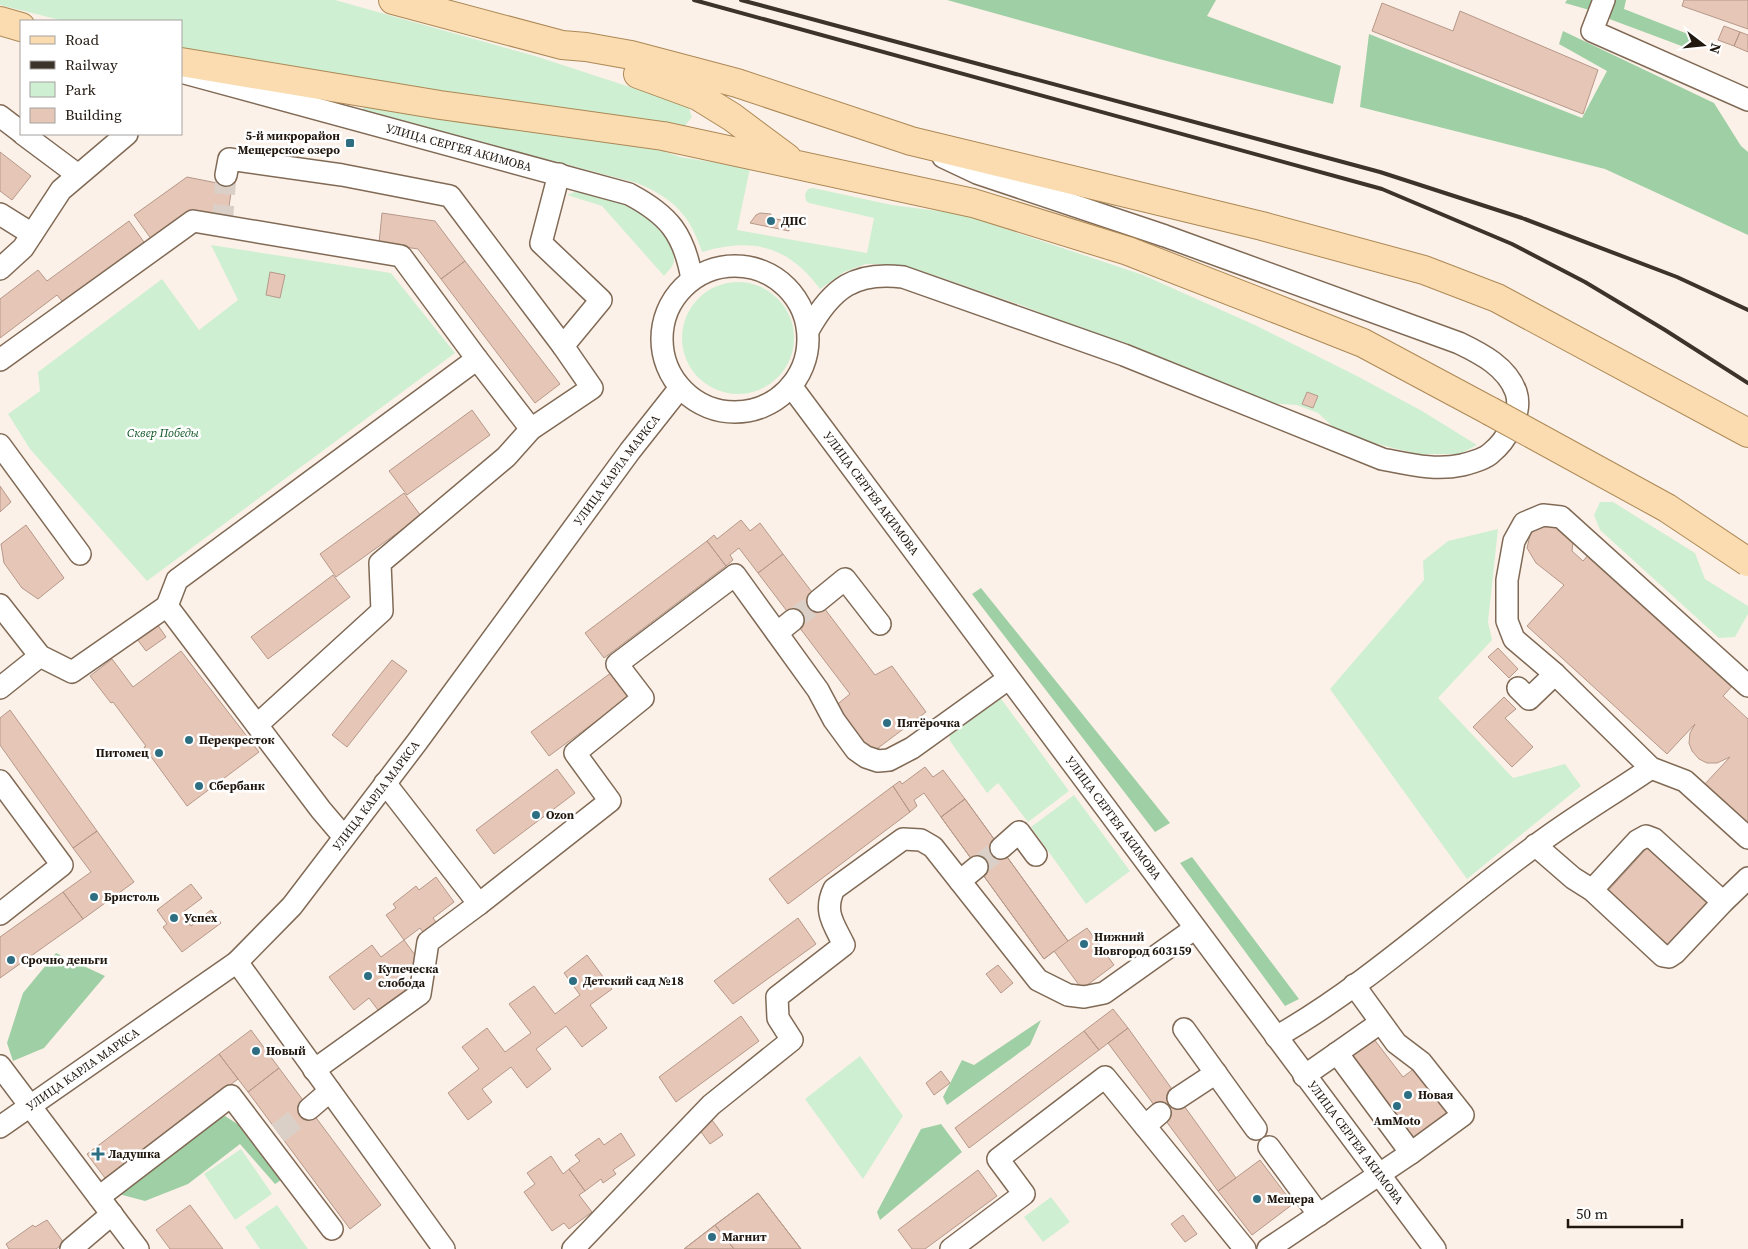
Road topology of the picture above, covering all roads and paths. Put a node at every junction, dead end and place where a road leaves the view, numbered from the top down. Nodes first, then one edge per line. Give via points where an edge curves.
1 (394, 0) edge
2 (1604, 0) edge
3 (0, 22) edge
4 (20, 27) edge
5 (562, 45) junction
6 (182, 74) edge
7 (1748, 100) edge
8 (0, 116) edge
9 (20, 131) edge
10 (25, 135) edge
11 (126, 135) edge
12 (911, 141) junction
13 (794, 163) junction
14 (558, 174) junction
15 (78, 175) junction
16 (226, 175) tunnel mouth
17 (0, 214) edge
18 (32, 234) junction
19 (0, 269) edge
20 (692, 279) junction
21 (809, 328) junction
22 (563, 346) junction
23 (477, 359) junction
24 (0, 360) edge
25 (791, 386) junction
26 (679, 389) junction
27 (531, 429) junction
28 (1748, 432) edge
29 (0, 445) edge
30 (80, 554) dead end
31 (1748, 562) edge
32 (818, 601) tunnel mouth
33 (0, 605) edge
34 (167, 606) junction
35 (793, 620) tunnel mouth
36 (880, 624) dead end
37 (777, 633) junction
38 (40, 656) junction
39 (1555, 674) junction
40 (1008, 679) junction
41 (1748, 686) edge
42 (0, 688) edge
43 (1518, 688) dead end
44 (257, 725) junction
45 (1651, 768) junction
46 (0, 781) edge
47 (385, 783) junction
48 (344, 837) junction
49 (1748, 838) edge
50 (1535, 845) junction
51 (1001, 848) tunnel mouth
52 (1036, 854) dead end
53 (977, 867) tunnel mouth
54 (1748, 878) edge
55 (960, 881) junction
56 (1592, 890) junction
57 (1723, 902) junction
58 (479, 904) junction
59 (0, 914) edge
60 (1194, 929) junction
61 (237, 962) junction
62 (1354, 985) junction
63 (1380, 1023) junction
64 (1184, 1029) dead end
65 (1276, 1037) junction
66 (1337, 1053) junction
67 (0, 1066) edge
68 (314, 1070) junction
69 (1216, 1073) junction
70 (1304, 1076) junction
71 (330, 1091) junction
72 (1178, 1098) dead end
73 (30, 1104) junction
74 (309, 1108) tunnel mouth
75 (0, 1127) edge
76 (1256, 1129) dead end
77 (1270, 1147) dead end
78 (1411, 1153) junction
79 (1378, 1176) junction
80 (99, 1197) junction
81 (112, 1214) junction
82 (1319, 1215) junction
83 (332, 1229) dead end
84 (71, 1249) edge
85 (138, 1249) edge
86 (444, 1249) edge
87 (573, 1249) edge
88 (951, 1249) edge
89 (1245, 1249) edge
90 (1268, 1249) edge
91 (1435, 1249) edge

1 - 5 main road
2 - 7 street via 1592,31
3 - 4 main road
5 - 12 main road via 631,55 737,82
5 - 13 main road via 698,96
6 - 13 main road via 664,136
6 - 14 street, УЛИЦА СЕРГЕЯ АКИМОВА
8 - 9 street
10 - 15 street
11 - 15 street
12 - 21 street via 977,173 1174,240 1460,343 1485,355 1505,374 1517,393 1516,414 1506,436 1490,455 1462,465 1424,468 1382,459 1124,355 903,277 873,276 840,289 822,306
12 - 28 main road via 1243,221 1424,270 1497,298
13 - 31 main road, bridge via 973,203 1128,251 1363,343 1667,508
14 - 20 street, УЛИЦА СЕРГЕЯ АКИМОВА via 629,194 665,217 677,231 688,257
14 - 22 street via 541,243 600,300
15 - 18 street via 61,190
16 - 22 street via 229,159 342,175 450,196
17 - 18 street
18 - 19 street via 23,248
20 - 21 street via 710,270 734,265 757,269 779,280 796,297
20 - 26 street via 674,300 664,322 662,345 668,369
21 - 25 street via 804,366
22 - 27 street via 592,388
23 - 24 street via 401,256 193,221
23 - 27 street
23 - 34 street via 177,580
25 - 26 street via 772,402 749,411 724,411 701,404
25 - 40 street, УЛИЦА СЕРГЕЯ АКИМОВА
26 - 47 street, УЛИЦА КАРЛА МАРКСА
27 - 44 street via 506,457 380,563 382,611
29 - 30 street
32 - 36 street via 845,579
33 - 38 street
34 - 38 street via 72,672
34 - 44 street
35 - 37 street
37 - 40 street via 856,750 878,761 889,760 912,748
37 - 58 street via 735,575 616,664 643,698 575,753 610,801
38 - 42 street
39 - 41 street via 1514,639 1507,621 1508,580 1514,541 1524,523 1542,514 1561,517
39 - 43 street via 1529,699
39 - 45 street
40 - 60 street, УЛИЦА СЕРГЕЯ АКИМОВА
44 - 48 street
45 - 49 street via 1685,781
45 - 50 street
46 - 59 street via 62,865
47 - 48 street, УЛИЦА КАРЛА МАРКСА
47 - 58 street
48 - 61 street, УЛИЦА КАРЛА МАРКСА via 292,906
50 - 56 street
50 - 62 street
51 - 52 street via 1019,832
53 - 55 street
54 - 57 street
55 - 60 street via 1038,980 1068,995 1084,998 1104,993
55 - 87 street via 933,846 910,838 903,839 834,889 828,912 844,945 777,997 778,1018 792,1040 711,1105
56 - 57 street via 1646,836 1654,839
56 - 57 street via 1663,956 1669,957
58 - 68 street via 428,942 420,994
60 - 65 street, УЛИЦА СЕРГЕЯ АКИМОВА
61 - 68 street
61 - 73 street, УЛИЦА КАРЛА МАРКСА
62 - 63 street
62 - 65 street via 1305,1021
63 - 66 street
63 - 78 street via 1396,1043 1420,1062 1463,1114
64 - 69 street
65 - 70 street, УЛИЦА СЕРГЕЯ АКИМОВА
66 - 70 street
66 - 78 street
67 - 73 street
68 - 71 street
69 - 72 street
69 - 76 street
70 - 79 street, УЛИЦА СЕРГЕЯ АКИМОВА
71 - 74 street
71 - 86 street
73 - 75 street, УЛИЦА КАРЛА МАРКСА
73 - 80 street
77 - 82 street
78 - 79 street
79 - 82 street
79 - 91 street, УЛИЦА СЕРГЕЯ АКИМОВА
80 - 81 street
80 - 83 street via 231,1096 271,1137
81 - 84 street
81 - 85 street
82 - 90 street
88 - 89 street via 1024,1194 998,1158 1105,1077 1153,1120

